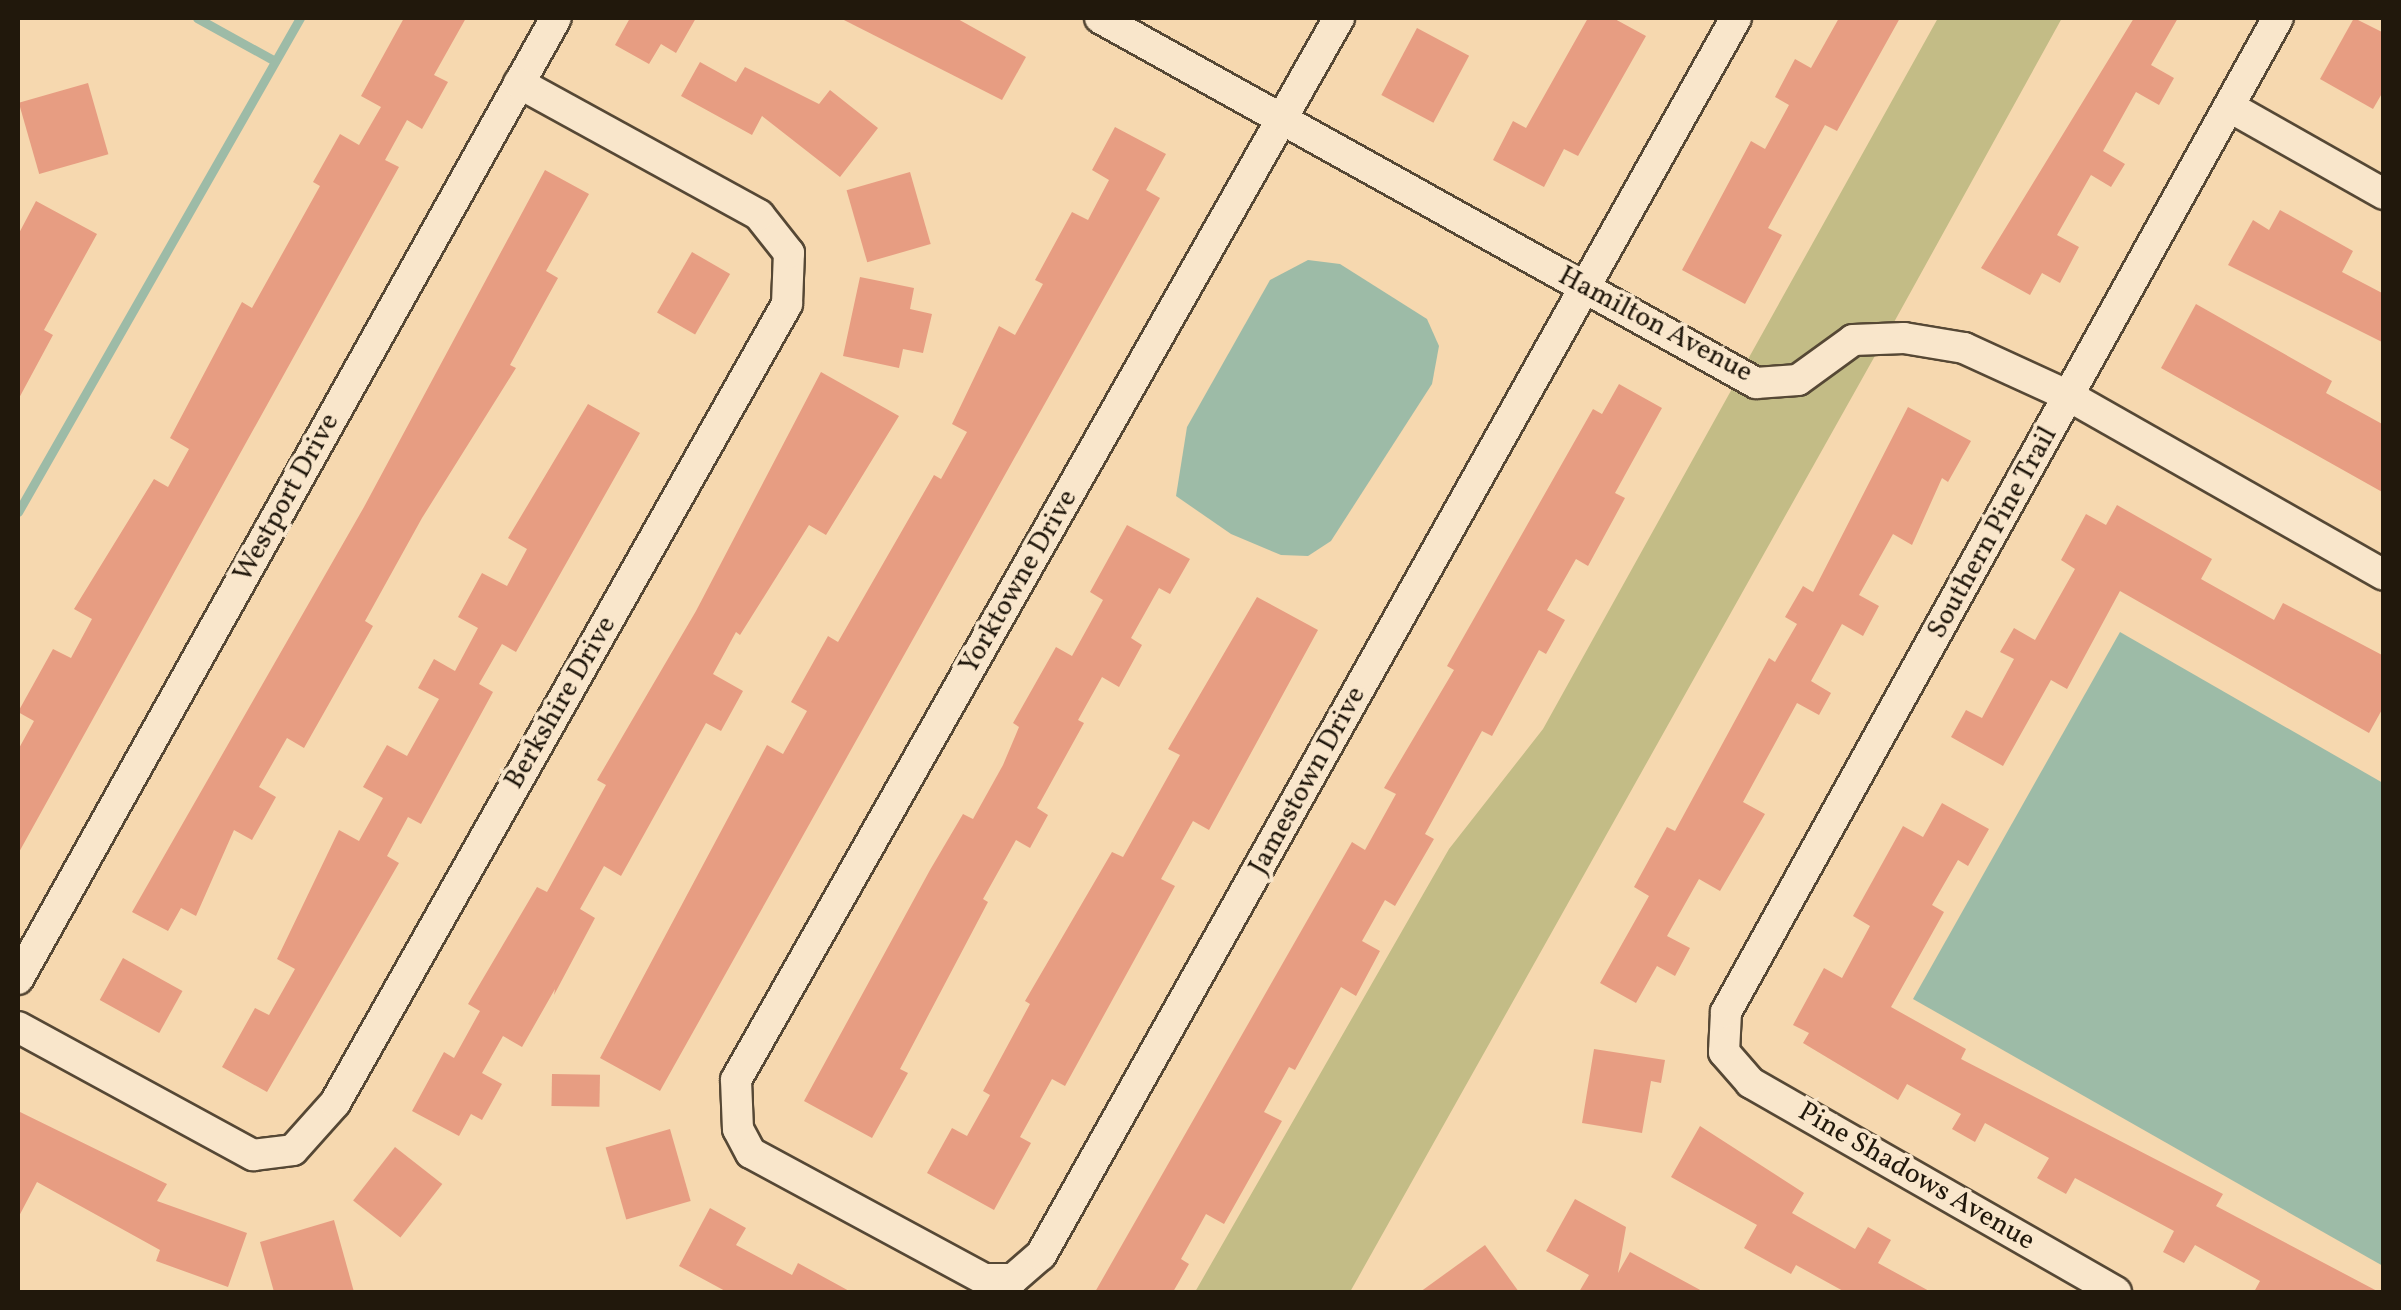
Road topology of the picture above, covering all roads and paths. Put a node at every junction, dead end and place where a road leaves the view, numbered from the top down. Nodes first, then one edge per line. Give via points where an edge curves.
1 (556, 18) edge
2 (1100, 18) edge
3 (1338, 18) edge
4 (1736, 18) edge
5 (2278, 18) edge
6 (519, 83) junction
7 (2230, 107) junction
8 (1280, 122) junction
9 (2384, 194) edge
10 (1585, 289) junction
11 (2069, 396) junction
12 (2384, 575) edge
13 (18, 979) edge
14 (18, 1027) edge
15 (1724, 1052) joint
16 (751, 1153) joint
17 (2116, 1292) edge

1 - 6 street, Westport Drive
2 - 8 street, Hamilton Avenue
3 - 8 street, Yorktowne Drive
4 - 10 street, Jamestown Drive
5 - 7 street, Southern Pine Trail
6 - 13 street, Westport Drive
6 - 14 street, Berkshire Drive via 759,216 789,252 787,304 335,1102 294,1150 253,1155
7 - 9 street
7 - 11 street, Southern Pine Trail
8 - 10 street, Hamilton Avenue
8 - 16 street, Yorktowne Drive via 736,1080 738,1129
10 - 11 street, Hamilton Avenue via 1756,383 1798,380 1854,340 1904,338 1964,348
10 - 16 street, Jamestown Drive via 1041,1255 1013,1279 984,1279
11 - 12 street, Hamilton Avenue
11 - 15 street, Southern Pine Trail via 1726,1012
15 - 17 street, Pine Shadows Avenue via 1751,1083

